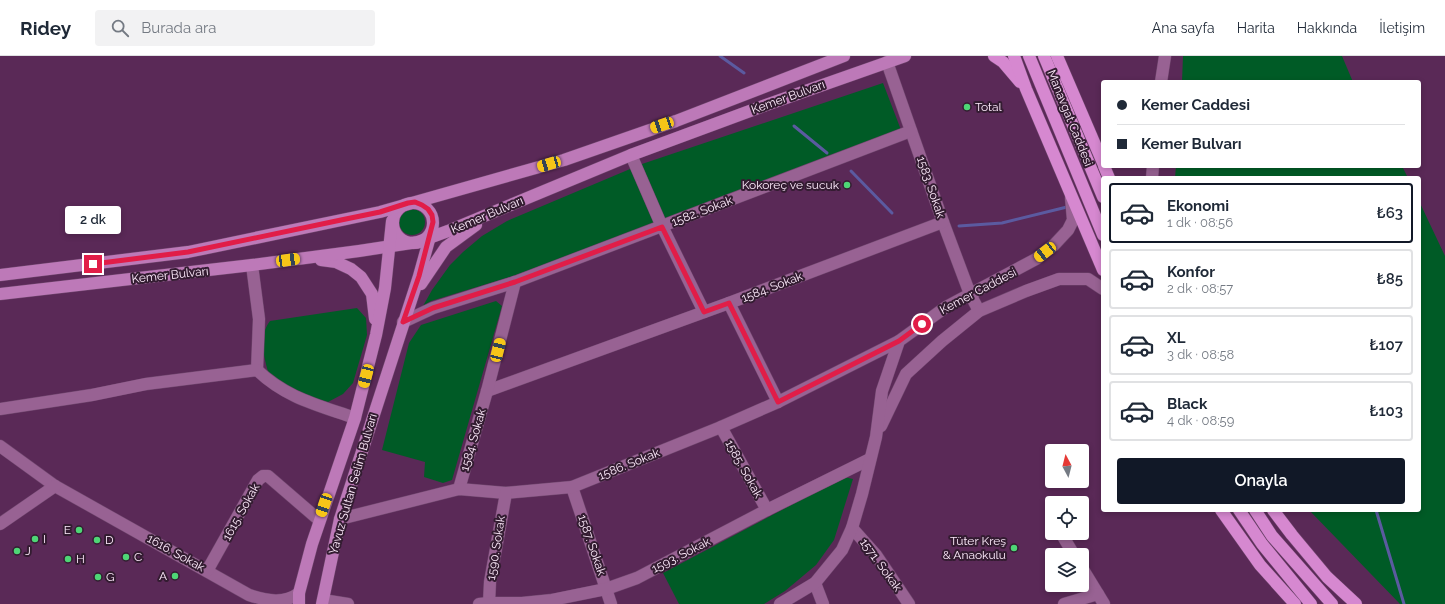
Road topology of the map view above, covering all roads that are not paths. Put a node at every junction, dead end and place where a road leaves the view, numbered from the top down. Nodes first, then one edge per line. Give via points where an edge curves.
1 (844, 56) edge
2 (905, 56) edge
3 (994, 56) edge
4 (1014, 56) edge
5 (1029, 56) edge
6 (1044, 56) edge
7 (1057, 56) edge
8 (1065, 56) edge
9 (1165, 56) edge
10 (887, 62) junction
11 (1064, 73) junction
12 (1162, 80) edge
13 (1026, 89) junction
14 (911, 131) junction
15 (631, 155) junction
16 (1101, 158) edge
17 (1101, 192) edge
18 (1071, 196) junction
19 (408, 203) junction
20 (495, 212) junction
21 (392, 221) junction
22 (943, 222) junction
23 (662, 227) junction
24 (1101, 231) edge
25 (431, 233) junction
26 (418, 242) junction
27 (390, 246) junction
28 (300, 258) junction
29 (252, 265) junction
30 (1101, 265) edge
31 (0, 275) edge
32 (515, 282) junction
33 (1101, 288) edge
34 (0, 294) edge
35 (970, 294) junction
36 (412, 298) junction
37 (729, 303) junction
38 (979, 311) junction
39 (704, 312) junction
40 (403, 322) junction
41 (376, 335) junction
42 (899, 341) junction
43 (257, 370) junction
44 (487, 391) junction
45 (778, 402) junction
46 (0, 409) edge
47 (354, 418) junction
48 (721, 427) junction
49 (876, 437) junction
50 (0, 446) edge
51 (870, 459) junction
52 (55, 486) junction
53 (572, 487) junction
54 (459, 489) junction
55 (506, 493) junction
56 (767, 510) junction
57 (1222, 512) edge
58 (1240, 512) edge
59 (1256, 512) edge
60 (1275, 512) edge
61 (340, 518) junction
62 (320, 520) junction
63 (0, 524) edge
64 (852, 528) junction
65 (207, 571) junction
66 (1089, 579) edge
67 (815, 583) junction
68 (606, 589) junction
69 (299, 598) edge
70 (1101, 599) edge
71 (247, 600) edge
72 (323, 602) edge
73 (484, 603) edge
74 (348, 604) edge
75 (611, 604) edge
76 (780, 604) edge
77 (823, 604) edge
78 (909, 604) edge
79 (1064, 604) edge
80 (1294, 604) edge
81 (1311, 604) edge
82 (1332, 604) edge
83 (1356, 604) edge

1 - 19 main road, Kemer Bulvarı via 683,118 564,160
2 - 10 main road, Kemer Bulvarı
3 - 13 highway via 1003,62
4 - 13 highway
5 - 24 highway, Manavgat Caddesi
6 - 17 highway, Manavgat Caddesi
7 - 11 highway
8 - 11 highway
9 - 12 street
10 - 14 street, 1583. Sokak
10 - 15 main road, Kemer Bulvarı
11 - 16 highway
13 - 18 highway
14 - 22 street, 1583. Sokak
14 - 23 street, 1582. Sokak
15 - 20 main road, Kemer Bulvarı
15 - 23 street
18 - 30 highway
18 - 35 street, Kemer Caddesi via 1073,220 1068,230 1054,245 1036,259
19 - 21 main road via 398,209
19 - 25 main road via 415,202 428,209 433,222
19 - 31 main road, Kemer Bulvarı via 380,212 188,252
20 - 25 main road, Kemer Bulvarı
20 - 36 main road via 446,247
21 - 26 main road via 395,233 400,238 405,242
21 - 27 main road, Yavuz Sultan Selim Bulvarı
22 - 35 street, 1583. Sokak
22 - 37 street, 1584. Sokak
23 - 32 street, 1582. Sokak
23 - 39 street
25 - 26 main road, Kemer Bulvarı
25 - 36 main road, Yavuz Sultan Selim Bulvarı
26 - 27 main road, Kemer Bulvarı
27 - 28 main road, Kemer Bulvarı
27 - 41 main road, Yavuz Sultan Selim Bulvarı
28 - 29 main road, Kemer Bulvarı
28 - 41 main road via 336,262 351,269 361,278 372,294
29 - 34 main road, Kemer Bulvarı
29 - 43 street via 259,320
32 - 40 street, 1582. Sokak via 433,308
32 - 44 street, 1584. Sokak
33 - 38 street, Kemer Caddesi via 1088,279 1059,280
35 - 38 street, 1583. Sokak
35 - 42 street, Kemer Caddesi via 946,306
36 - 40 main road, Yavuz Sultan Selim Bulvarı
37 - 39 street, 1584. Sokak
37 - 45 street
38 - 49 street, Kemer Caddesi via 906,374
39 - 44 street, 1584. Sokak
40 - 61 main road, Yavuz Sultan Selim Bulvarı
41 - 47 main road, Yavuz Sultan Selim Bulvarı
42 - 45 street, 1586. Sokak
42 - 49 street, Kemer Caddesi via 882,391
43 - 46 street via 146,384
43 - 47 street via 289,395
44 - 54 street, 1584. Sokak
45 - 48 street, 1586. Sokak
47 - 62 main road, Yavuz Sultan Selim Bulvarı
48 - 53 street, 1586. Sokak
48 - 56 street, 1585. Sokak
49 - 51 street, Kemer Caddesi
50 - 52 street, 1616. Sokak
51 - 56 street, 1593. Sokak
51 - 64 street, Kemer Caddesi
52 - 63 street
52 - 65 street, 1616. Sokak
53 - 55 street, 1586. Sokak
53 - 68 street, 1587. Sokak
54 - 55 street, 1586. Sokak
54 - 61 street, 1586. Sokak
55 - 73 street, 1590. Sokak
56 - 68 street, 1593. Sokak via 637,578
57 - 80 highway via 1260,564
58 - 81 highway via 1262,544
59 - 82 highway via 1272,536
60 - 83 highway via 1327,577
61 - 72 main road, Yavuz Sultan Selim Bulvarı
62 - 65 street, 1615. Sokak via 268,476 263,476 258,480
62 - 69 main road, Yavuz Sultan Selim Bulvarı
64 - 67 street, Kemer Caddesi via 842,550
64 - 78 street, 1571. Sokak via 876,555
65 - 71 street, 1616. Sokak
66 - 70 street
67 - 76 street, Kemer Caddesi
67 - 77 street
68 - 73 street, 1593. Sokak via 552,600
68 - 75 street, 1587. Sokak
69 - 71 street, 1616. Sokak via 296,596 284,602
70 - 79 street
72 - 74 street

